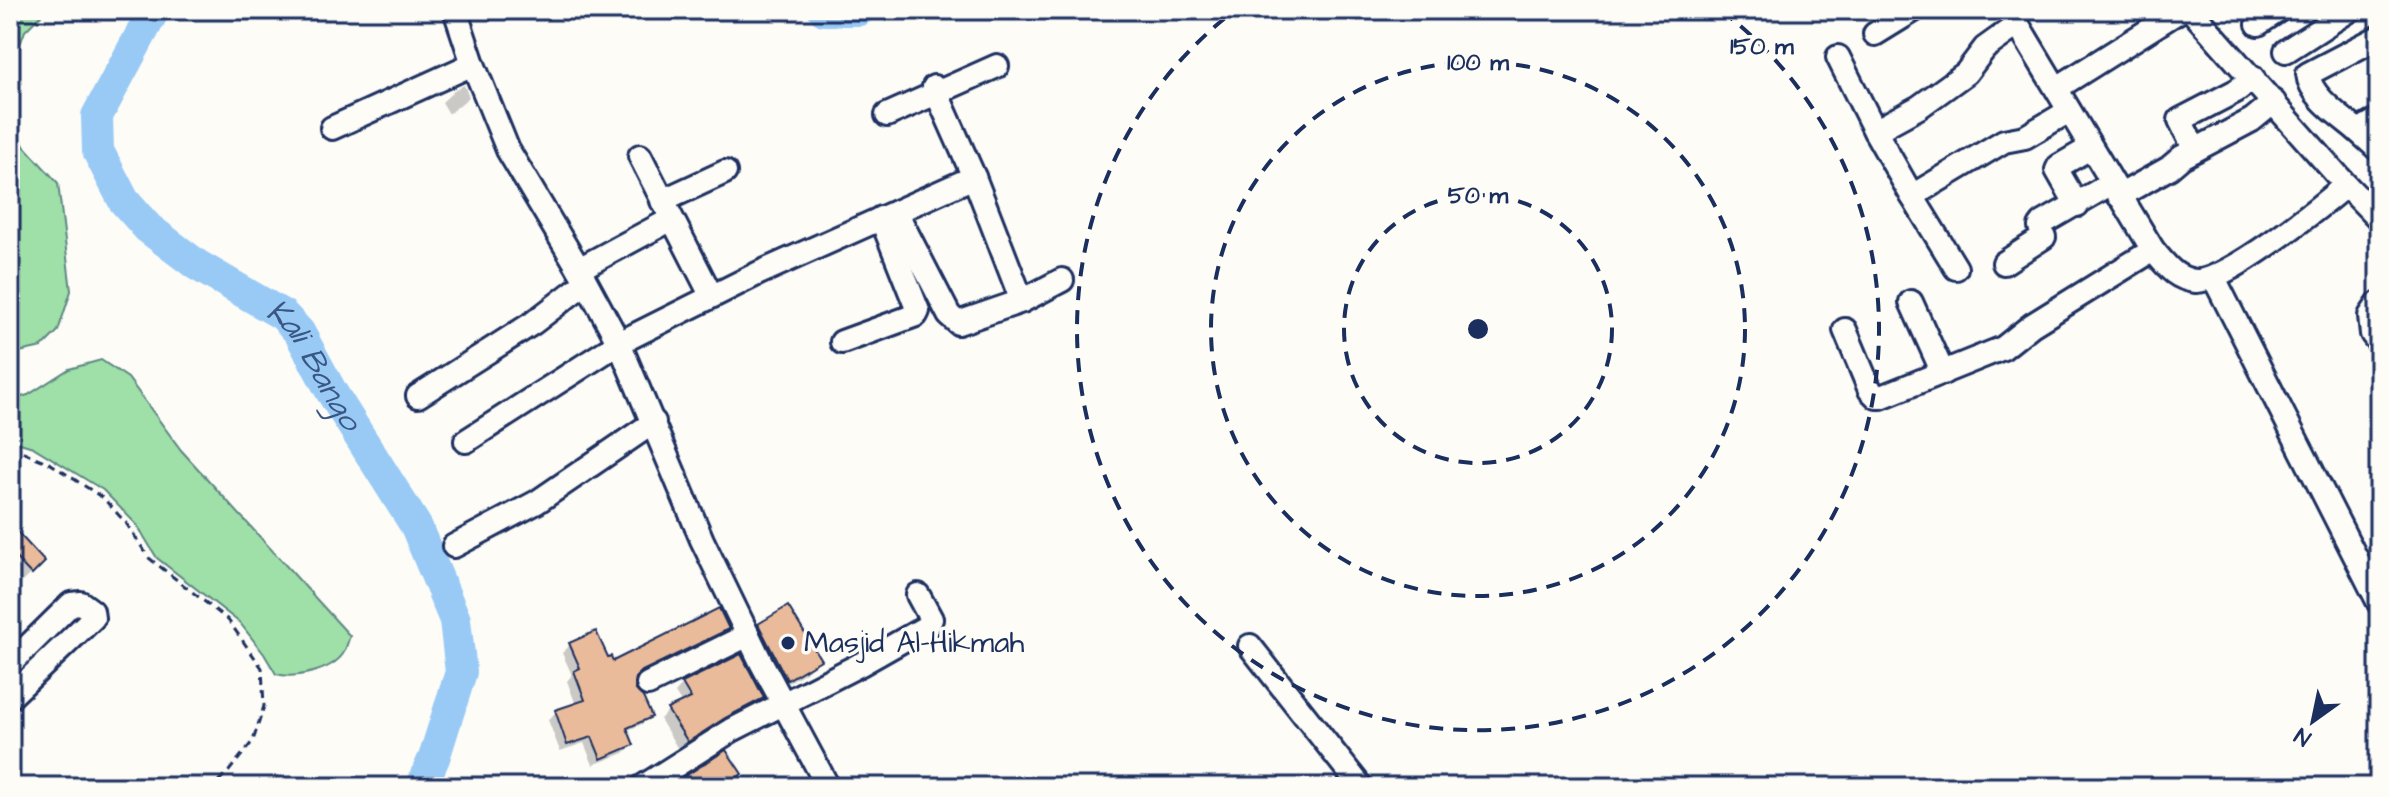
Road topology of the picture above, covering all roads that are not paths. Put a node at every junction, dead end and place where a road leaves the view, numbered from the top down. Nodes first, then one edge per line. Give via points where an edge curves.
1 (455, 10) edge
2 (1914, 10) edge
3 (2181, 10) edge
4 (2191, 10) edge
5 (2279, 10) edge
6 (2350, 10) edge
7 (2013, 18) edge
8 (2258, 24) dead end
9 (1875, 34) dead end
10 (2379, 37) edge
11 (2286, 51) dead end
12 (1838, 57) dead end
13 (473, 64) junction
14 (997, 66) dead end
15 (2253, 78) junction
16 (2057, 88) junction
17 (936, 90) junction
18 (2274, 102) junction
19 (2069, 111) junction
20 (887, 115) dead end
21 (2379, 119) edge
22 (332, 128) dead end
23 (1875, 131) junction
24 (2358, 131) junction
25 (2090, 148) junction
26 (2195, 150) junction
27 (2379, 150) edge
28 (640, 156) dead end
29 (725, 172) dead end
30 (974, 177) junction
31 (2346, 185) junction
32 (2116, 190) junction
33 (1912, 196) junction
34 (2077, 205) junction
35 (666, 210) junction
36 (889, 215) junction
37 (2379, 219) edge
38 (2153, 250) junction
39 (2004, 263) dead end
40 (1956, 268) dead end
41 (582, 276) junction
42 (2214, 278) junction
43 (1062, 280) dead end
44 (711, 295) junction
45 (1022, 301) junction
46 (1911, 302) dead end
47 (2379, 303) edge
48 (1845, 330) dead end
49 (842, 342) dead end
50 (619, 343) junction
51 (2379, 343) edge
52 (1943, 373) junction
53 (418, 396) dead end
54 (654, 422) junction
55 (466, 441) dead end
56 (454, 546) dead end
57 (918, 595) dead end
58 (2379, 603) edge
59 (748, 635) junction
60 (1250, 646) dead end
61 (10, 664) edge
62 (648, 684) dead end
63 (10, 697) edge
64 (785, 704) junction
65 (642, 787) edge
66 (828, 787) edge
67 (1361, 787) edge

1 - 13 street
2 - 9 street
3 - 16 street
4 - 15 street
5 - 8 street
6 - 11 street
7 - 16 street
7 - 23 street via 1966,73
10 - 24 street via 2308,74 2315,91
12 - 23 street
13 - 22 street
13 - 41 street via 508,150
14 - 17 street
15 - 18 street
15 - 26 street via 2180,120
16 - 19 street
17 - 20 street
17 - 30 street
18 - 26 street
18 - 31 street
19 - 25 street
19 - 33 street via 2025,137 2004,141
21 - 24 street
23 - 33 street
24 - 27 street
25 - 32 street
25 - 34 street via 2057,170
26 - 32 street via 2169,168
28 - 35 street
29 - 35 street
30 - 36 street
30 - 45 street
31 - 37 street
31 - 42 street
32 - 34 street
32 - 38 street
33 - 40 street
34 - 39 street via 2043,223 2044,237
35 - 41 street
35 - 44 street
36 - 44 street
36 - 45 street via 955,321
36 - 49 street via 918,311
38 - 42 street via 2174,274 2201,281
38 - 52 street via 2003,348
41 - 50 street
41 - 53 street via 533,323
42 - 58 street
43 - 45 street
44 - 50 street
46 - 52 street
47 - 51 street via 2370,316
48 - 52 street via 1877,397
50 - 54 street
50 - 55 street
54 - 56 street via 529,507
54 - 59 street
57 - 64 street via 931,623
59 - 62 street
59 - 64 street
60 - 67 street
61 - 63 street via 71,604 81,603 92,611 93,618
64 - 65 street via 732,730
64 - 66 street

